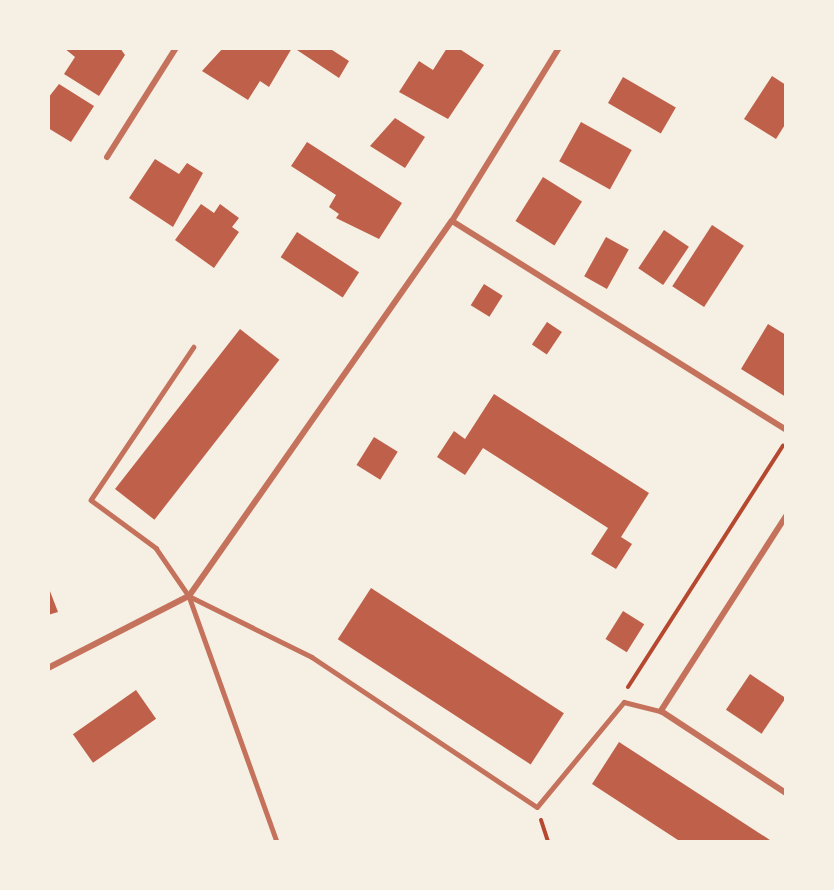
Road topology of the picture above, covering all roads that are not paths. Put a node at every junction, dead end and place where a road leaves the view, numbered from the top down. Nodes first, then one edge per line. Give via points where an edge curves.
1 (176, 48) edge
2 (559, 48) edge
3 (107, 157) dead end
4 (452, 221) junction
5 (194, 347) dead end
6 (786, 430) edge
7 (786, 516) edge
8 (189, 596) junction
9 (48, 668) edge
10 (661, 711) junction
11 (786, 793) edge
12 (277, 842) edge

1 - 3 street
2 - 4 street
4 - 6 street
4 - 8 street
5 - 8 lane via 91,500 156,548
7 - 10 street
8 - 9 street
8 - 10 lane via 312,657 537,807 624,702
8 - 12 lane
10 - 11 street

